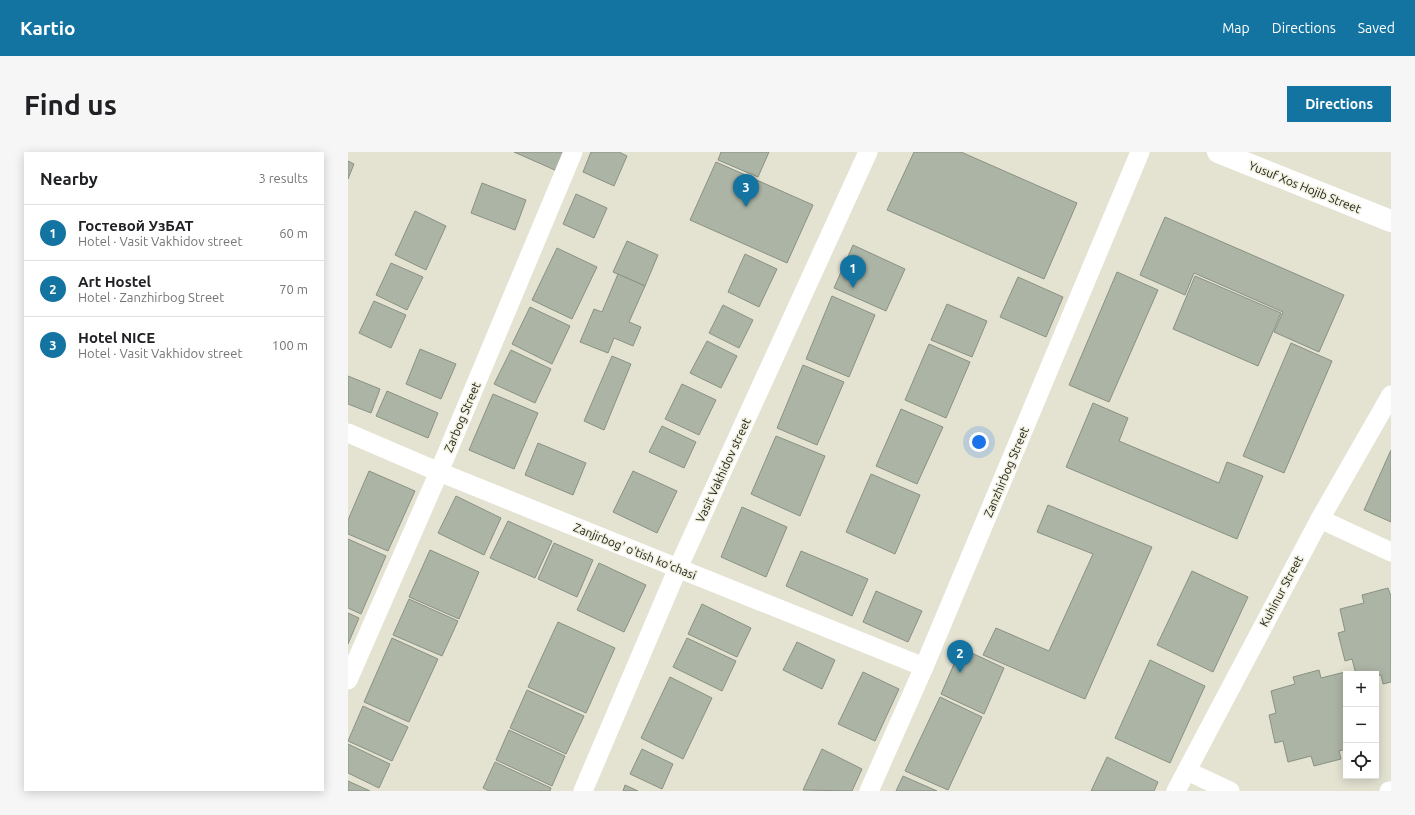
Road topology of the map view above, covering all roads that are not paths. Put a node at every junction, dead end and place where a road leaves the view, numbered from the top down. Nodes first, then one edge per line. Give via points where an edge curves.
1 (573, 152) edge
2 (868, 152) edge
3 (1140, 152) edge
4 (1218, 152) edge
5 (1391, 222) edge
6 (1391, 395) edge
7 (348, 432) edge
8 (439, 472) junction
9 (1320, 518) junction
10 (1391, 552) edge
11 (678, 568) junction
12 (924, 667) junction
13 (348, 680) edge
14 (1187, 771) junction
15 (583, 791) edge
16 (869, 791) edge
17 (1176, 791) edge
18 (1230, 791) edge

1 - 8 street, Zarbog Street
2 - 11 street, Vasit Vakhidov street
3 - 12 street, Zanzhirbog Street
4 - 5 main road, Yusuf Xos Hojib Street
6 - 9 street, Kuhinur Street
7 - 8 street, Zanjirbog' o'tish ko'chasi
8 - 11 street, Zanjirbog' o'tish ko'chasi
8 - 13 street, Zarbog Street
9 - 10 street
9 - 14 street, Kuhinur Street
11 - 12 street, Zanjirbog' o'tish ko'chasi
11 - 15 street, Vasit Vakhidov street
12 - 16 street, Zanzhirbog Street
14 - 17 street, Kuhinur Street
14 - 18 street

